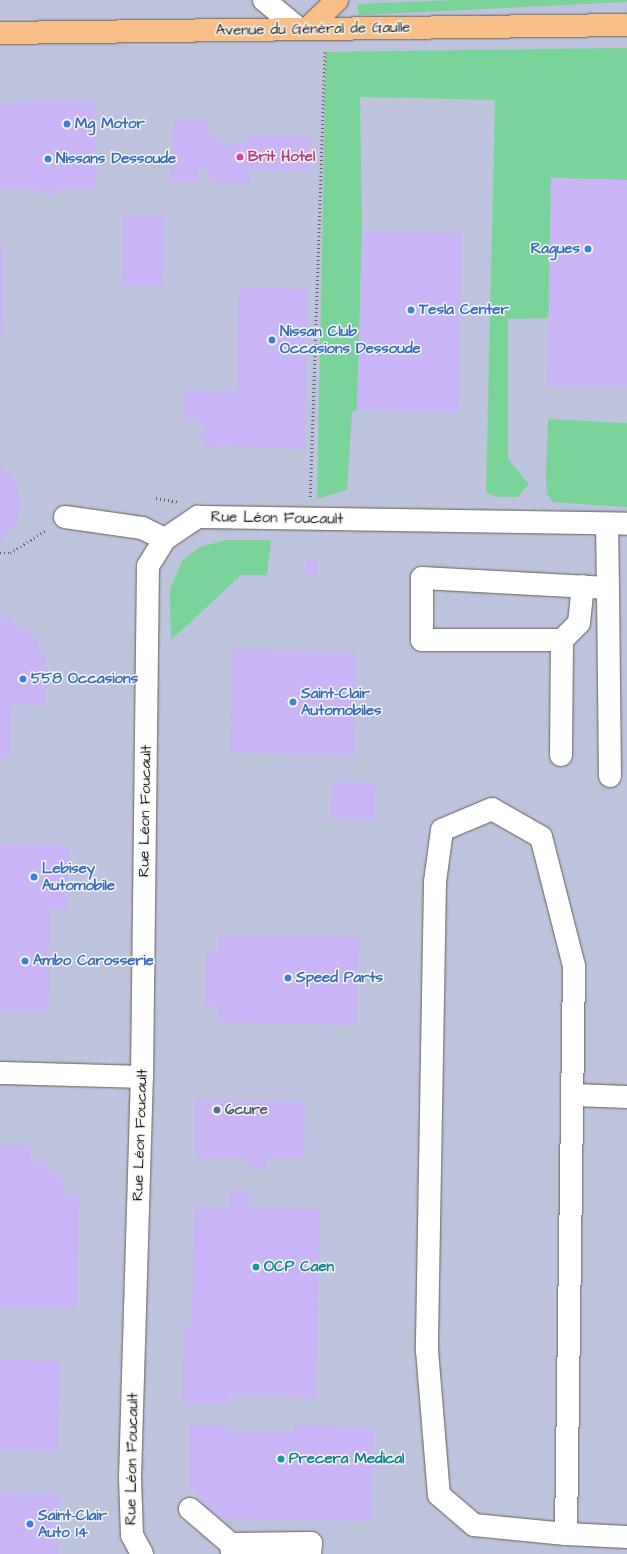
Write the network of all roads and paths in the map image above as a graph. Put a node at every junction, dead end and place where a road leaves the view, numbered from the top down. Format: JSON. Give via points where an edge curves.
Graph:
{"nodes":[{"id":1,"x":264,"y":0,"type":"edge"},
{"id":2,"x":337,"y":0,"type":"edge"},
{"id":3,"x":627,"y":26,"type":"edge"},
{"id":4,"x":303,"y":29,"type":"junction"},
{"id":5,"x":0,"y":33,"type":"edge"},
{"id":6,"x":325,"y":44,"type":"dead end"},
{"id":7,"x":310,"y":506,"type":"dead end"},
{"id":8,"x":65,"y":518,"type":"joint"},
{"id":9,"x":617,"y":524,"type":"edge"},
{"id":10,"x":165,"y":539,"type":"junction"},
{"id":11,"x":0,"y":553,"type":"edge"},
{"id":12,"x":583,"y":586,"type":"junction"},
{"id":13,"x":608,"y":588,"type":"junction"},
{"id":14,"x":562,"y":640,"type":"junction"},
{"id":15,"x":561,"y":755,"type":"dead end"},
{"id":16,"x":610,"y":776,"type":"dead end"},
{"id":17,"x":0,"y":1073,"type":"edge"},
{"id":18,"x":142,"y":1077,"type":"junction"},
{"id":19,"x":572,"y":1095,"type":"junction"},
{"id":20,"x":627,"y":1097,"type":"edge"},
{"id":21,"x":190,"y":1509,"type":"dead end"},
{"id":22,"x":566,"y":1534,"type":"junction"},
{"id":23,"x":627,"y":1537,"type":"edge"},
{"id":24,"x":232,"y":1549,"type":"edge"},
{"id":25,"x":142,"y":1554,"type":"edge"},
{"id":26,"x":310,"y":1554,"type":"edge"}],
"edges":[{"from":1,"to":4,"type":"street"},
{"from":2,"to":4,"type":"main road"},
{"from":3,"to":4,"type":"main road","name":"Avenue du Général de Gaulle"},
{"from":4,"to":5,"type":"main road","name":"Avenue du Général de Gaulle"},
{"from":6,"to":7,"type":"path"},
{"from":8,"to":10,"type":"street","via":[[142,528]]},
{"from":8,"to":11,"type":"path","via":[[10,553]]},
{"from":9,"to":10,"type":"street","name":"Rue Léon Foucault","via":[[198,517]]},
{"from":9,"to":13,"type":"street"},
{"from":10,"to":18,"type":"street","name":"Rue Léon Foucault","via":[[148,566]]},
{"from":12,"to":13,"type":"street"},
{"from":12,"to":14,"type":"street","via":[[579,623]]},
{"from":12,"to":14,"type":"street","via":[[422,578],[422,640]]},
{"from":13,"to":16,"type":"street"},
{"from":14,"to":15,"type":"street"},
{"from":17,"to":18,"type":"street"},
{"from":18,"to":25,"type":"street","name":"Rue Léon Foucault","via":[[130,1478],[132,1535]]},
{"from":19,"to":20,"type":"street"},
{"from":19,"to":22,"type":"street"},
{"from":19,"to":22,"type":"street","via":[[574,966],[558,892],[541,837],[492,809],[442,830],[435,882],[426,1350],[439,1495],[474,1525]]},
{"from":21,"to":24,"type":"street"},
{"from":22,"to":23,"type":"street"},
{"from":24,"to":26,"type":"street","via":[[311,1543]]}]}
